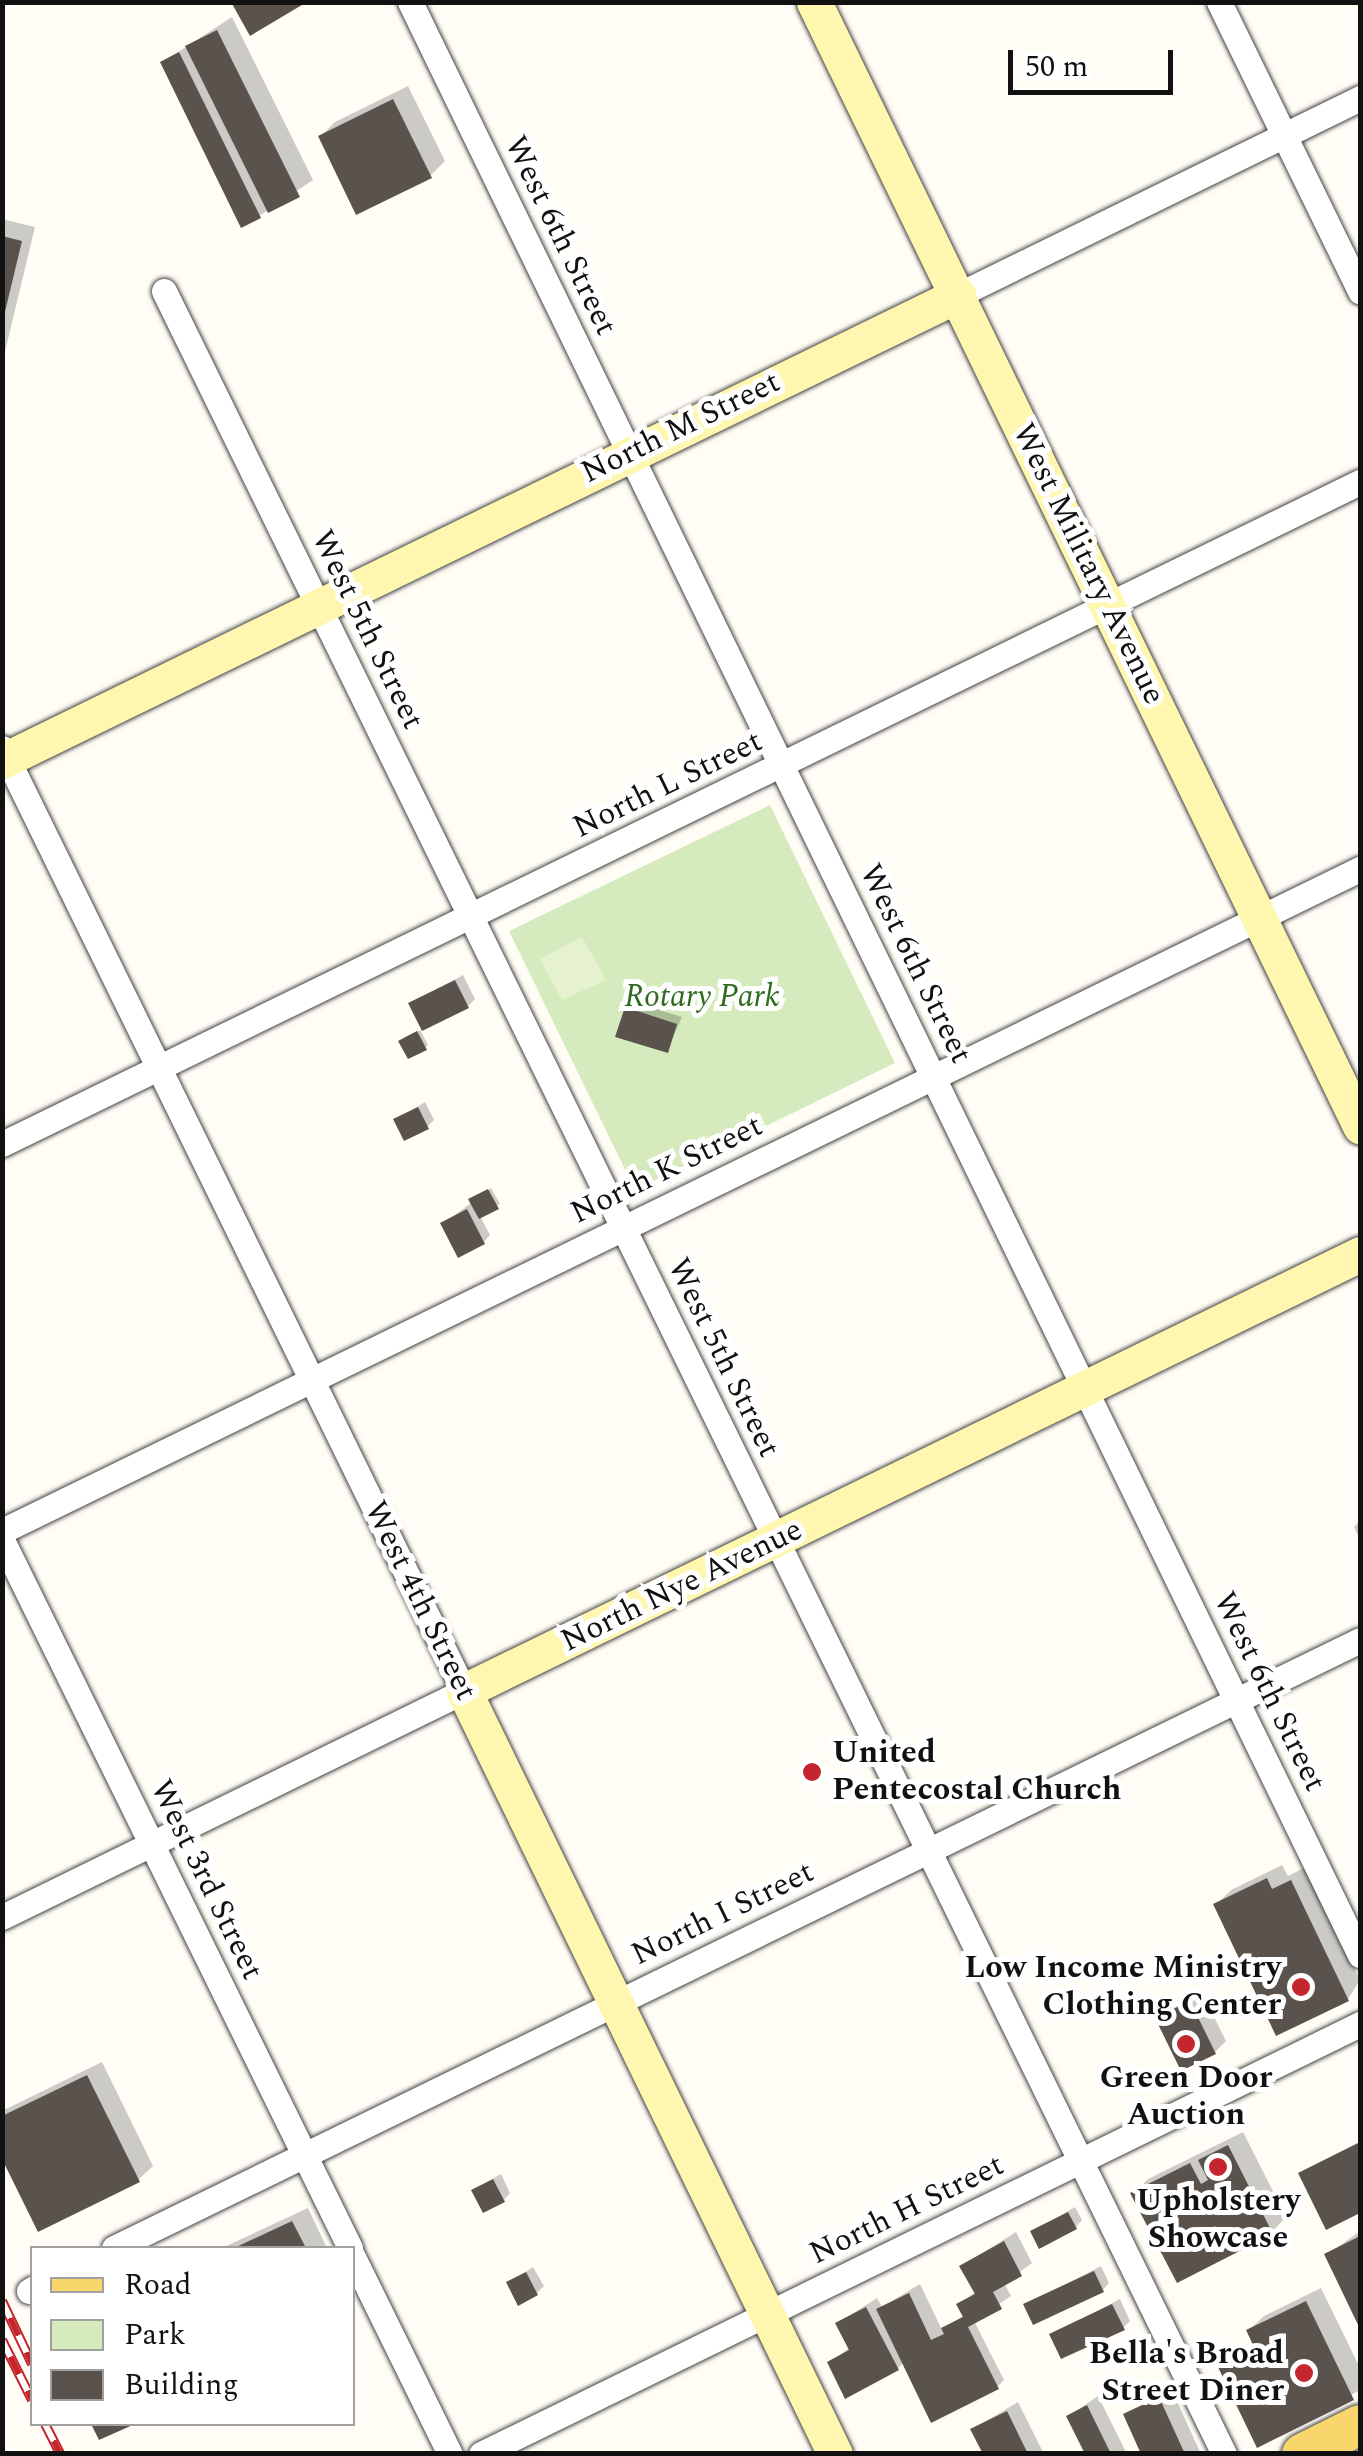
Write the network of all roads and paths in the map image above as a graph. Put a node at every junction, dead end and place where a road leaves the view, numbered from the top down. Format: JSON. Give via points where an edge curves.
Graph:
{"nodes":[{"id":1,"x":410,"y":2,"type":"edge"},
{"id":2,"x":814,"y":2,"type":"edge"},
{"id":3,"x":1219,"y":2,"type":"edge"},
{"id":4,"x":1360,"y":98,"type":"edge"},
{"id":5,"x":1286,"y":134,"type":"junction"},
{"id":6,"x":164,"y":291,"type":"dead end"},
{"id":7,"x":1360,"y":291,"type":"edge"},
{"id":8,"x":958,"y":294,"type":"junction"},
{"id":9,"x":630,"y":453,"type":"junction"},
{"id":10,"x":1360,"y":482,"type":"edge"},
{"id":11,"x":1107,"y":603,"type":"junction"},
{"id":12,"x":319,"y":606,"type":"junction"},
{"id":13,"x":4,"y":756,"type":"edge"},
{"id":14,"x":782,"y":765,"type":"junction"},
{"id":15,"x":1360,"y":869,"type":"edge"},
{"id":16,"x":472,"y":917,"type":"junction"},
{"id":17,"x":1260,"y":919,"type":"junction"},
{"id":18,"x":158,"y":1068,"type":"junction"},
{"id":19,"x":934,"y":1077,"type":"junction"},
{"id":20,"x":1360,"y":1126,"type":"edge"},
{"id":21,"x":2,"y":1144,"type":"edge"},
{"id":22,"x":623,"y":1227,"type":"junction"},
{"id":23,"x":1360,"y":1254,"type":"edge"},
{"id":24,"x":310,"y":1380,"type":"junction"},
{"id":25,"x":1084,"y":1390,"type":"junction"},
{"id":26,"x":2,"y":1531,"type":"edge"},
{"id":27,"x":2,"y":1540,"type":"edge"},
{"id":28,"x":775,"y":1541,"type":"junction"},
{"id":29,"x":1360,"y":1640,"type":"edge"},
{"id":30,"x":464,"y":1690,"type":"junction"},
{"id":31,"x":1237,"y":1701,"type":"junction"},
{"id":32,"x":152,"y":1844,"type":"junction"},
{"id":33,"x":926,"y":1851,"type":"junction"},
{"id":34,"x":2,"y":1917,"type":"edge"},
{"id":35,"x":1360,"y":1954,"type":"edge"},
{"id":36,"x":617,"y":2002,"type":"junction"},
{"id":37,"x":1360,"y":2024,"type":"edge"},
{"id":38,"x":304,"y":2154,"type":"junction"},
{"id":39,"x":1080,"y":2161,"type":"junction"},
{"id":40,"x":118,"y":2246,"type":"edge"},
{"id":41,"x":348,"y":2246,"type":"edge"},
{"id":42,"x":355,"y":2260,"type":"edge"},
{"id":43,"x":768,"y":2314,"type":"junction"},
{"id":44,"x":1360,"y":2425,"type":"edge"},
{"id":45,"x":450,"y":2454,"type":"edge"},
{"id":46,"x":482,"y":2454,"type":"edge"},
{"id":47,"x":836,"y":2454,"type":"edge"},
{"id":48,"x":1224,"y":2454,"type":"edge"},
{"id":49,"x":1302,"y":2454,"type":"edge"}],
"edges":[{"from":1,"to":9,"type":"street","name":"West 6th Street"},
{"from":2,"to":8,"type":"main road","name":"West Military Avenue"},
{"from":3,"to":5,"type":"street"},
{"from":4,"to":5,"type":"street","name":"North M Street"},
{"from":5,"to":7,"type":"street"},
{"from":5,"to":8,"type":"street","name":"North M Street"},
{"from":6,"to":12,"type":"street","name":"West 5th Street"},
{"from":8,"to":9,"type":"main road","name":"North M Street"},
{"from":8,"to":11,"type":"main road","name":"West Military Avenue"},
{"from":9,"to":12,"type":"main road","name":"North M Street"},
{"from":9,"to":14,"type":"street","name":"West 6th Street"},
{"from":10,"to":11,"type":"street","name":"North L Street"},
{"from":11,"to":14,"type":"street","name":"North L Street"},
{"from":11,"to":17,"type":"main road","name":"West Military Avenue"},
{"from":12,"to":13,"type":"main road","name":"North M Street"},
{"from":12,"to":16,"type":"street","name":"West 5th Street"},
{"from":13,"to":18,"type":"street","name":"West 4th Street"},
{"from":14,"to":16,"type":"street","name":"North L Street"},
{"from":14,"to":19,"type":"street","name":"West 6th Street"},
{"from":15,"to":17,"type":"street","name":"North K Street"},
{"from":16,"to":18,"type":"street","name":"North L Street"},
{"from":16,"to":22,"type":"street","name":"West 5th Street"},
{"from":17,"to":19,"type":"street","name":"North K Street"},
{"from":17,"to":20,"type":"main road","name":"West Military Avenue"},
{"from":18,"to":21,"type":"street","name":"North L Street"},
{"from":18,"to":24,"type":"street","name":"West 4th Street"},
{"from":19,"to":22,"type":"street","name":"North K Street"},
{"from":19,"to":25,"type":"street","name":"West 6th Street"},
{"from":22,"to":24,"type":"street","name":"North K Street"},
{"from":22,"to":28,"type":"street","name":"West 5th Street"},
{"from":23,"to":25,"type":"main road","name":"North Nye Avenue"},
{"from":24,"to":26,"type":"street","name":"North K Street"},
{"from":24,"to":30,"type":"street","name":"West 4th Street"},
{"from":25,"to":28,"type":"main road","name":"North Nye Avenue"},
{"from":25,"to":31,"type":"street","name":"West 6th Street"},
{"from":27,"to":32,"type":"street","name":"West 3rd Street"},
{"from":28,"to":30,"type":"main road","name":"North Nye Avenue"},
{"from":28,"to":33,"type":"street","name":"West 5th Street"},
{"from":29,"to":31,"type":"street","name":"North I Street"},
{"from":30,"to":32,"type":"street","name":"North Nye Avenue"},
{"from":30,"to":36,"type":"main road","name":"West 4th Street"},
{"from":31,"to":33,"type":"street","name":"North I Street"},
{"from":31,"to":35,"type":"street","name":"West 6th Street"},
{"from":32,"to":34,"type":"street","name":"North Nye Avenue"},
{"from":32,"to":38,"type":"street","name":"West 3rd Street"},
{"from":33,"to":36,"type":"street","name":"North I Street"},
{"from":33,"to":39,"type":"street","name":"West 5th Street"},
{"from":36,"to":38,"type":"street","name":"North I Street"},
{"from":36,"to":43,"type":"main road","name":"West 4th Street"},
{"from":37,"to":39,"type":"street","name":"North H Street"},
{"from":38,"to":40,"type":"street","name":"North I Street"},
{"from":38,"to":41,"type":"street","name":"West 3rd Street"},
{"from":39,"to":43,"type":"street","name":"North H Street"},
{"from":39,"to":48,"type":"street","name":"West 5th Street"},
{"from":42,"to":45,"type":"street","name":"West 3rd Street"},
{"from":43,"to":46,"type":"street","name":"North H Street"},
{"from":43,"to":47,"type":"main road","name":"West 4th Street"},
{"from":44,"to":49,"type":"main road"}]}
